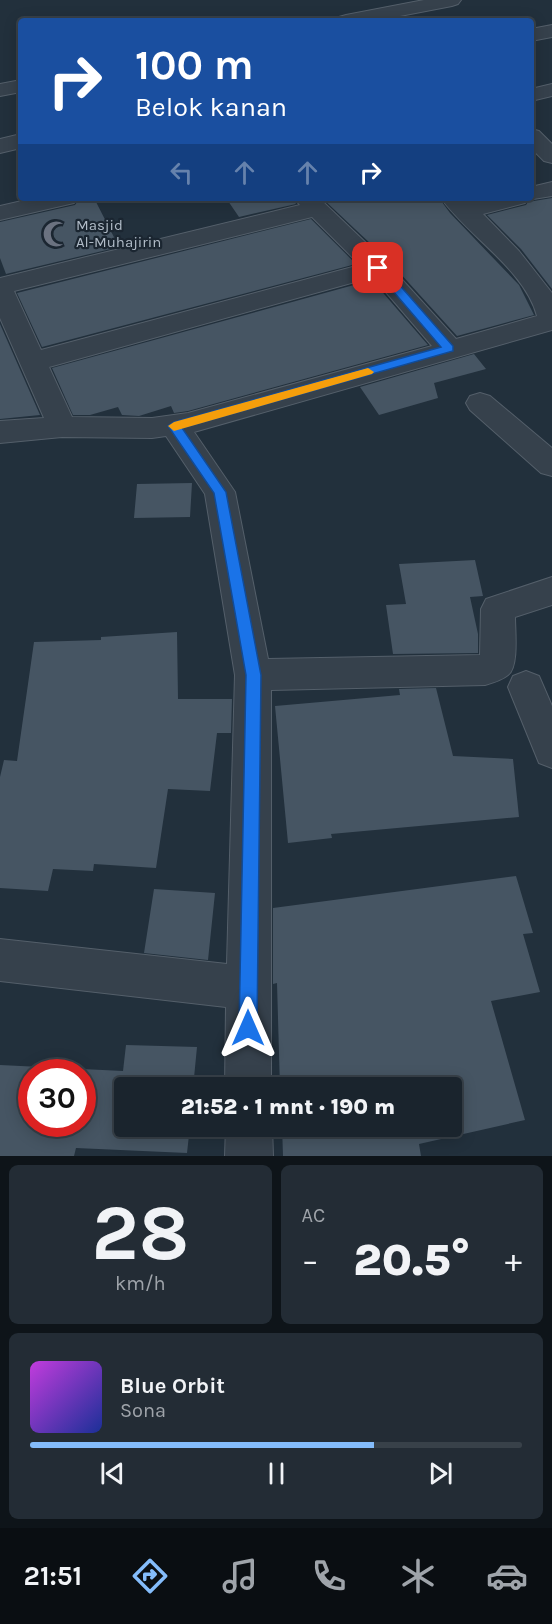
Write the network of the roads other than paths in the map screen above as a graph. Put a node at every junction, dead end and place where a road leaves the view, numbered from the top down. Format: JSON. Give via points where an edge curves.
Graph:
{"nodes":[{"id":1,"x":452,"y":0,"type":"edge"},
{"id":2,"x":361,"y":18,"type":"edge"},
{"id":3,"x":552,"y":31,"type":"edge"},
{"id":4,"x":534,"y":34,"type":"edge"},
{"id":5,"x":18,"y":87,"type":"edge"},
{"id":6,"x":0,"y":90,"type":"edge"},
{"id":7,"x":552,"y":90,"type":"edge"},
{"id":8,"x":534,"y":94,"type":"edge"},
{"id":9,"x":534,"y":139,"type":"edge"},
{"id":10,"x":18,"y":142,"type":"edge"},
{"id":11,"x":0,"y":146,"type":"edge"},
{"id":12,"x":552,"y":156,"type":"edge"},
{"id":13,"x":552,"y":189,"type":"edge"},
{"id":14,"x":534,"y":193,"type":"edge"},
{"id":15,"x":53,"y":201,"type":"edge"},
{"id":16,"x":488,"y":201,"type":"edge"},
{"id":17,"x":310,"y":203,"type":"edge"},
{"id":18,"x":460,"y":204,"type":"edge"},
{"id":19,"x":0,"y":213,"type":"edge"},
{"id":20,"x":378,"y":268,"type":"junction"},
{"id":21,"x":542,"y":280,"type":"edge"},
{"id":22,"x":0,"y":287,"type":"edge"},
{"id":23,"x":449,"y":348,"type":"junction"},
{"id":24,"x":33,"y":362,"type":"junction"},
{"id":25,"x":480,"y":403,"type":"dead end"},
{"id":26,"x":174,"y":426,"type":"junction"},
{"id":27,"x":62,"y":427,"type":"junction"},
{"id":28,"x":0,"y":432,"type":"edge"},
{"id":29,"x":552,"y":465,"type":"edge"},
{"id":30,"x":552,"y":591,"type":"edge"},
{"id":31,"x":254,"y":675,"type":"junction"},
{"id":32,"x":526,"y":687,"type":"dead end"},
{"id":33,"x":552,"y":751,"type":"edge"},
{"id":34,"x":0,"y":960,"type":"edge"},
{"id":35,"x":248,"y":988,"type":"junction"},
{"id":36,"x":248,"y":1077,"type":"edge"},
{"id":37,"x":249,"y":1137,"type":"edge"},
{"id":38,"x":249,"y":1156,"type":"edge"}],
"edges":[{"from":1,"to":2,"type":"street"},
{"from":3,"to":4,"type":"street"},
{"from":5,"to":6,"type":"street"},
{"from":7,"to":8,"type":"street"},
{"from":9,"to":12,"type":"street"},
{"from":10,"to":11,"type":"street"},
{"from":13,"to":14,"type":"street"},
{"from":15,"to":19,"type":"street"},
{"from":16,"to":18,"type":"street"},
{"from":17,"to":20,"type":"street"},
{"from":17,"to":22,"type":"street"},
{"from":18,"to":21,"type":"street"},
{"from":20,"to":23,"type":"street"},
{"from":20,"to":24,"type":"street"},
{"from":21,"to":23,"type":"street","via":[[551,319]]},
{"from":22,"to":24,"type":"street"},
{"from":23,"to":26,"type":"street"},
{"from":24,"to":27,"type":"street"},
{"from":25,"to":29,"type":"street"},
{"from":26,"to":27,"type":"street"},
{"from":26,"to":31,"type":"street","via":[[220,492]]},
{"from":27,"to":28,"type":"street"},
{"from":30,"to":31,"type":"street","via":[[498,609],[496,664],[485,670]]},
{"from":31,"to":35,"type":"street"},
{"from":32,"to":33,"type":"street"},
{"from":34,"to":35,"type":"street"},
{"from":35,"to":36,"type":"street"},
{"from":37,"to":38,"type":"street"}]}
